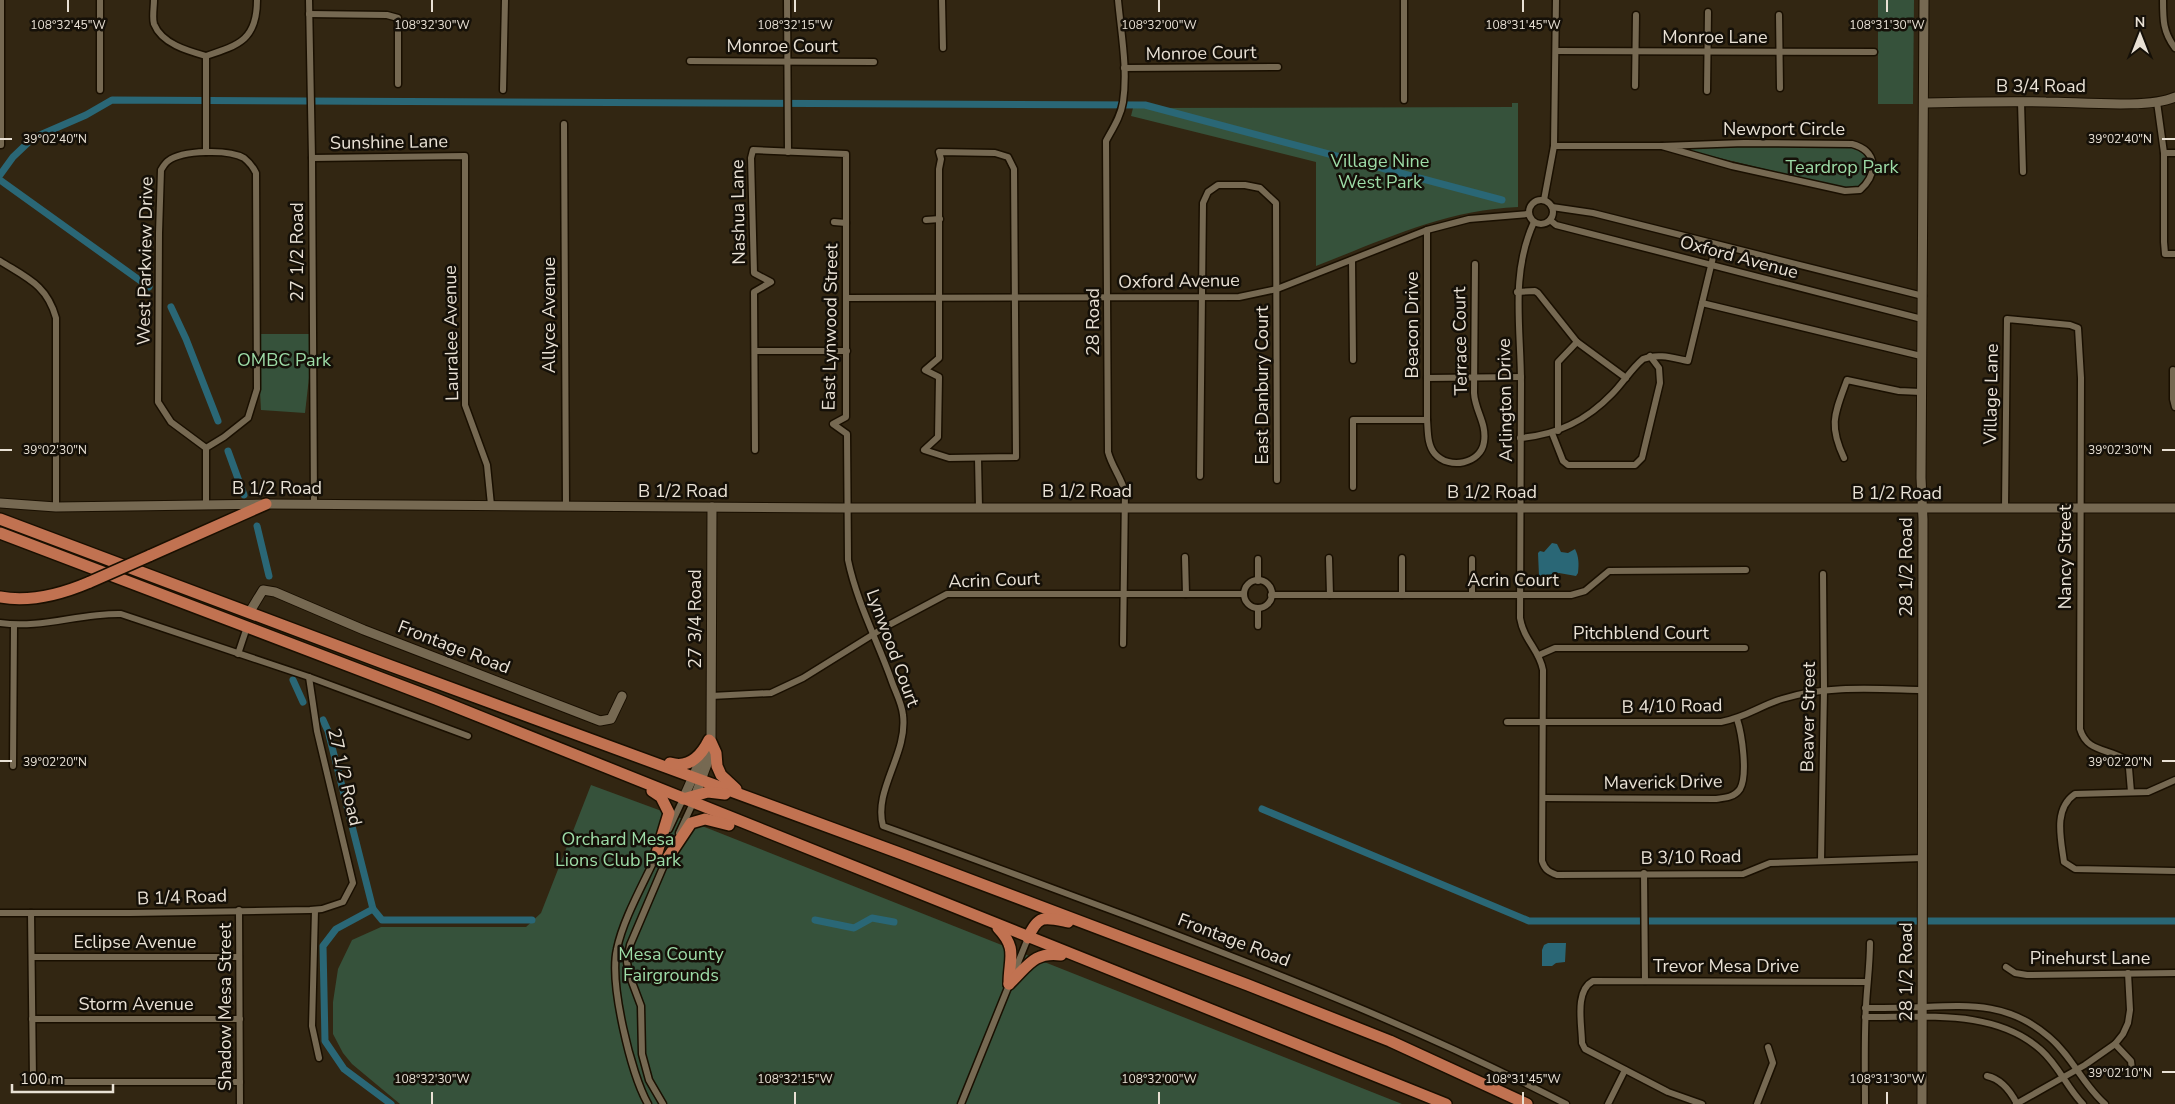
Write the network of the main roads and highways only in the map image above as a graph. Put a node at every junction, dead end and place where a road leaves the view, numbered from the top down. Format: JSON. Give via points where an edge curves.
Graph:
{"nodes":[{"id":1,"x":1924,"y":0,"type":"edge"},
{"id":2,"x":2175,"y":96,"type":"edge"},
{"id":3,"x":1924,"y":103,"type":"junction"},
{"id":4,"x":0,"y":503,"type":"edge"},
{"id":5,"x":266,"y":504,"type":"junction"},
{"id":6,"x":712,"y":507,"type":"junction"},
{"id":7,"x":2175,"y":508,"type":"edge"},
{"id":8,"x":1922,"y":509,"type":"junction"},
{"id":9,"x":0,"y":519,"type":"edge"},
{"id":10,"x":0,"y":533,"type":"edge"},
{"id":11,"x":0,"y":597,"type":"edge"},
{"id":12,"x":249,"y":613,"type":"junction"},
{"id":13,"x":222,"y":618,"type":"junction"},
{"id":14,"x":247,"y":627,"type":"junction"},
{"id":15,"x":287,"y":628,"type":"junction"},
{"id":16,"x":622,"y":696,"type":"dead end"},
{"id":17,"x":562,"y":728,"type":"junction"},
{"id":18,"x":710,"y":737,"type":"junction"},
{"id":19,"x":538,"y":740,"type":"junction"},
{"id":20,"x":698,"y":778,"type":"junction"},
{"id":21,"x":741,"y":794,"type":"junction"},
{"id":22,"x":691,"y":799,"type":"junction"},
{"id":23,"x":826,"y":856,"type":"junction"},
{"id":24,"x":994,"y":924,"type":"junction"},
{"id":25,"x":1102,"y":930,"type":"junction"},
{"id":26,"x":1028,"y":938,"type":"junction"},
{"id":27,"x":1079,"y":958,"type":"junction"},
{"id":28,"x":1446,"y":1104,"type":"edge"},
{"id":29,"x":1527,"y":1104,"type":"edge"},
{"id":30,"x":1922,"y":1104,"type":"edge"}],
"edges":[{"from":1,"to":3,"type":"main road","name":"28 1/2 Road"},
{"from":2,"to":3,"type":"main road","name":"B 3/4 Road","via":[[2157,102]]},
{"from":3,"to":8,"type":"main road","name":"28 1/2 Road"},
{"from":4,"to":5,"type":"main road","name":"B 1/2 Road","via":[[56,507]]},
{"from":5,"to":6,"type":"main road","name":"B 1/2 Road"},
{"from":5,"to":11,"type":"highway","bridge":true,"via":[[70,590],[39,598]]},
{"from":6,"to":8,"type":"main road","name":"B 1/2 Road"},
{"from":6,"to":18,"type":"main road","name":"27 3/4 Road"},
{"from":7,"to":8,"type":"main road","name":"B 1/2 Road"},
{"from":8,"to":30,"type":"main road","name":"28 1/2 Road"},
{"from":9,"to":12,"type":"highway"},
{"from":10,"to":13,"type":"highway"},
{"from":12,"to":13,"type":"highway","via":[[245,617]]},
{"from":12,"to":15,"type":"highway"},
{"from":12,"to":16,"type":"main road","name":"Frontage Road","via":[[263,590],[275,592],[600,721],[611,719]]},
{"from":13,"to":14,"type":"highway"},
{"from":14,"to":15,"type":"highway","via":[[257,622]]},
{"from":14,"to":19,"type":"highway"},
{"from":15,"to":17,"type":"highway"},
{"from":17,"to":18,"type":"highway","via":[[595,734],[678,765],[697,758]]},
{"from":17,"to":20,"type":"highway"},
{"from":18,"to":20,"type":"main road","name":"27 3/4 Road","via":[[710,756]]},
{"from":18,"to":21,"type":"highway","via":[[721,775]]},
{"from":19,"to":22,"type":"highway"},
{"from":19,"to":23,"type":"highway","via":[[661,797],[668,808],[669,819],[662,857],[691,823],[705,819]]},
{"from":20,"to":21,"type":"highway"},
{"from":20,"to":22,"type":"main road","name":"27 3/4 Road"},
{"from":20,"to":22,"type":"main road","name":"27 3/4 Road"},
{"from":21,"to":22,"type":"highway","via":[[713,792]]},
{"from":21,"to":25,"type":"highway"},
{"from":22,"to":23,"type":"highway"},
{"from":23,"to":24,"type":"highway"},
{"from":24,"to":26,"type":"highway"},
{"from":24,"to":27,"type":"highway","via":[[1012,947],[1009,984],[1043,954]]},
{"from":25,"to":26,"type":"highway","via":[[1044,919],[1035,923]]},
{"from":25,"to":29,"type":"highway","via":[[1390,1041]]},
{"from":26,"to":27,"type":"highway"},
{"from":27,"to":28,"type":"highway"}]}
